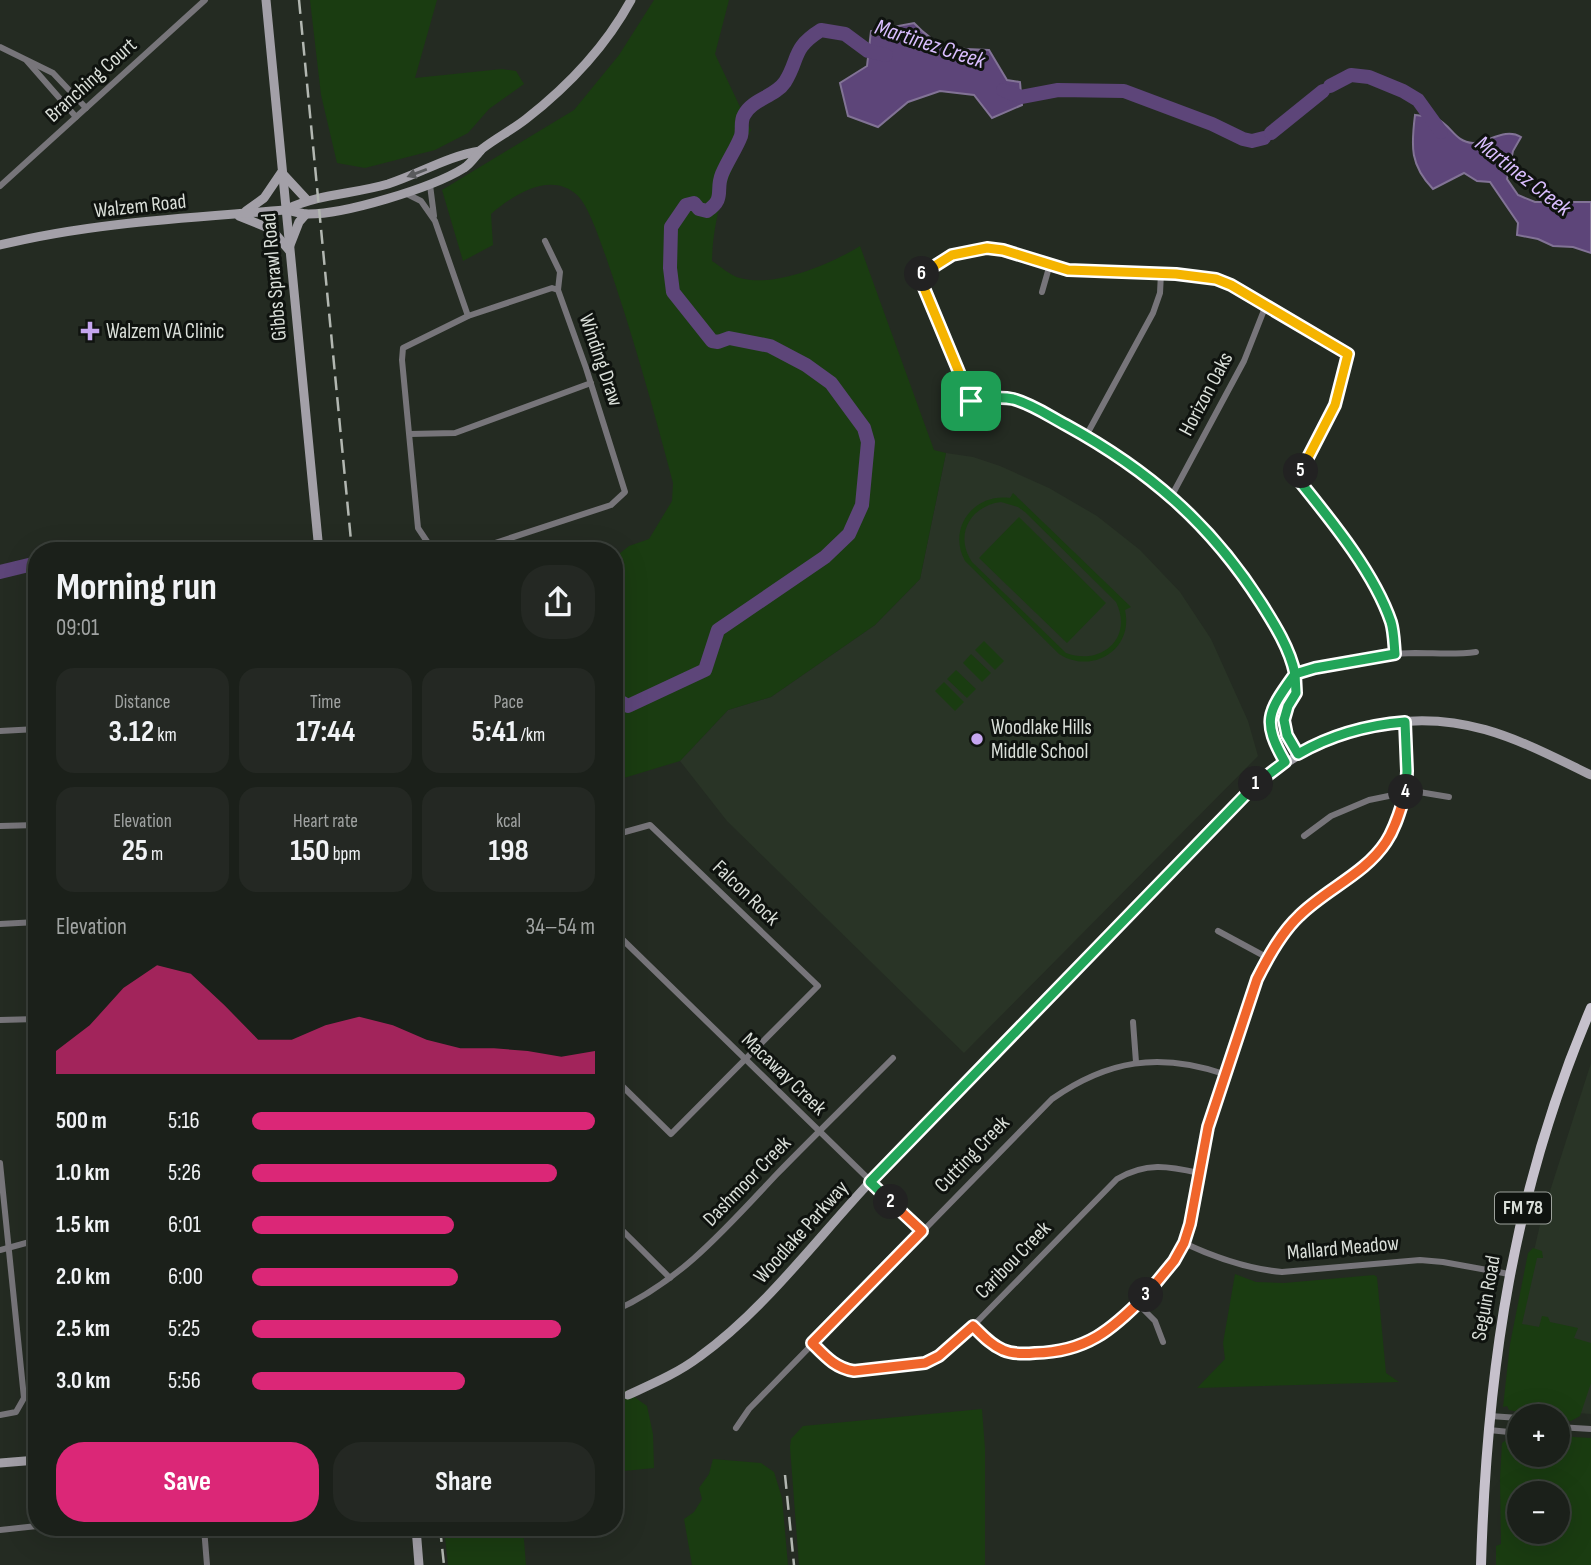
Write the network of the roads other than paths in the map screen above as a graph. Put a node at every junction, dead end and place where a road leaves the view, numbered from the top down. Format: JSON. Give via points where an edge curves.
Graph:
{"nodes":[{"id":1,"x":205,"y":0,"type":"edge"},
{"id":2,"x":266,"y":0,"type":"edge"},
{"id":3,"x":631,"y":0,"type":"edge"},
{"id":4,"x":0,"y":47,"type":"edge"},
{"id":5,"x":23,"y":57,"type":"junction"},
{"id":6,"x":86,"y":108,"type":"junction"},
{"id":7,"x":76,"y":117,"type":"junction"},
{"id":8,"x":481,"y":150,"type":"junction"},
{"id":9,"x":282,"y":172,"type":"junction"},
{"id":10,"x":430,"y":185,"type":"junction"},
{"id":11,"x":0,"y":186,"type":"edge"},
{"id":12,"x":405,"y":193,"type":"junction"},
{"id":13,"x":307,"y":200,"type":"junction"},
{"id":14,"x":285,"y":210,"type":"junction"},
{"id":15,"x":234,"y":214,"type":"junction"},
{"id":16,"x":306,"y":214,"type":"junction"},
{"id":17,"x":435,"y":221,"type":"junction"},
{"id":18,"x":545,"y":241,"type":"dead end"},
{"id":19,"x":1,"y":242,"type":"edge"},
{"id":20,"x":289,"y":250,"type":"junction"},
{"id":21,"x":1050,"y":264,"type":"junction"},
{"id":22,"x":1161,"y":273,"type":"junction"},
{"id":23,"x":558,"y":290,"type":"junction"},
{"id":24,"x":1042,"y":292,"type":"dead end"},
{"id":25,"x":1266,"y":305,"type":"junction"},
{"id":26,"x":468,"y":316,"type":"junction"},
{"id":27,"x":591,"y":383,"type":"junction"},
{"id":28,"x":410,"y":434,"type":"junction"},
{"id":29,"x":1086,"y":436,"type":"junction"},
{"id":30,"x":1171,"y":497,"type":"junction"},
{"id":31,"x":318,"y":542,"type":"edge"},
{"id":32,"x":427,"y":542,"type":"edge"},
{"id":33,"x":495,"y":542,"type":"edge"},
{"id":34,"x":1476,"y":652,"type":"dead end"},
{"id":35,"x":1395,"y":654,"type":"junction"},
{"id":36,"x":1295,"y":674,"type":"junction"},
{"id":37,"x":1273,"y":709,"type":"junction"},
{"id":38,"x":1285,"y":713,"type":"junction"},
{"id":39,"x":1405,"y":722,"type":"junction"},
{"id":40,"x":28,"y":729,"type":"edge"},
{"id":41,"x":0,"y":731,"type":"edge"},
{"id":42,"x":1298,"y":754,"type":"junction"},
{"id":43,"x":1285,"y":762,"type":"junction"},
{"id":44,"x":1591,"y":775,"type":"edge"},
{"id":45,"x":1406,"y":792,"type":"junction"},
{"id":46,"x":1449,"y":797,"type":"dead end"},
{"id":47,"x":28,"y":825,"type":"edge"},
{"id":48,"x":0,"y":826,"type":"edge"},
{"id":49,"x":623,"y":832,"type":"edge"},
{"id":50,"x":1304,"y":836,"type":"dead end"},
{"id":51,"x":28,"y":922,"type":"edge"},
{"id":52,"x":0,"y":924,"type":"edge"},
{"id":53,"x":1218,"y":931,"type":"dead end"},
{"id":54,"x":623,"y":940,"type":"edge"},
{"id":55,"x":1268,"y":958,"type":"junction"},
{"id":56,"x":1591,"y":1008,"type":"edge"},
{"id":57,"x":28,"y":1019,"type":"edge"},
{"id":58,"x":0,"y":1020,"type":"edge"},
{"id":59,"x":1133,"y":1022,"type":"dead end"},
{"id":60,"x":893,"y":1058,"type":"dead end"},
{"id":61,"x":744,"y":1060,"type":"junction"},
{"id":62,"x":1136,"y":1062,"type":"junction"},
{"id":63,"x":1224,"y":1074,"type":"junction"},
{"id":64,"x":623,"y":1087,"type":"edge"},
{"id":65,"x":818,"y":1132,"type":"junction"},
{"id":66,"x":0,"y":1163,"type":"edge"},
{"id":67,"x":1199,"y":1173,"type":"junction"},
{"id":68,"x":870,"y":1182,"type":"junction"},
{"id":69,"x":623,"y":1231,"type":"edge"},
{"id":70,"x":922,"y":1231,"type":"junction"},
{"id":71,"x":28,"y":1242,"type":"edge"},
{"id":72,"x":1184,"y":1243,"type":"junction"},
{"id":73,"x":9,"y":1247,"type":"junction"},
{"id":74,"x":0,"y":1250,"type":"edge"},
{"id":75,"x":1509,"y":1274,"type":"junction"},
{"id":76,"x":670,"y":1278,"type":"junction"},
{"id":77,"x":1138,"y":1304,"type":"junction"},
{"id":78,"x":623,"y":1307,"type":"edge"},
{"id":79,"x":973,"y":1326,"type":"junction"},
{"id":80,"x":1163,"y":1342,"type":"dead end"},
{"id":81,"x":812,"y":1343,"type":"junction"},
{"id":82,"x":628,"y":1395,"type":"dead end"},
{"id":83,"x":0,"y":1415,"type":"edge"},
{"id":84,"x":1490,"y":1416,"type":"junction"},
{"id":85,"x":1507,"y":1417,"type":"edge"},
{"id":86,"x":736,"y":1428,"type":"dead end"},
{"id":87,"x":1570,"y":1428,"type":"edge"},
{"id":88,"x":1591,"y":1429,"type":"edge"},
{"id":89,"x":1489,"y":1430,"type":"junction"},
{"id":90,"x":1507,"y":1432,"type":"edge"},
{"id":91,"x":28,"y":1461,"type":"edge"},
{"id":92,"x":0,"y":1464,"type":"edge"},
{"id":93,"x":28,"y":1527,"type":"edge"},
{"id":94,"x":0,"y":1530,"type":"edge"},
{"id":95,"x":205,"y":1536,"type":"edge"},
{"id":96,"x":417,"y":1536,"type":"edge"},
{"id":97,"x":207,"y":1565,"type":"edge"},
{"id":98,"x":419,"y":1565,"type":"edge"},
{"id":99,"x":1481,"y":1565,"type":"edge"}],
"edges":[{"from":1,"to":6,"type":"street","name":"Branching Court"},
{"from":2,"to":9,"type":"main road","name":"Gibbs Sprawl Road"},
{"from":3,"to":8,"type":"main road","name":"Walzem Road","via":[[593,55],[559,92]]},
{"from":4,"to":5,"type":"street"},
{"from":5,"to":6,"type":"street","via":[[53,73]]},
{"from":5,"to":7,"type":"street"},
{"from":6,"to":7,"type":"street","name":"Branching Court"},
{"from":7,"to":11,"type":"street","name":"Branching Court"},
{"from":8,"to":10,"type":"main road","name":"Walzem Road","via":[[467,167]]},
{"from":8,"to":13,"type":"main road","name":"Walzem Road","one_way":true,"via":[[372,188]]},
{"from":9,"to":13,"type":"main road"},
{"from":9,"to":14,"type":"main road","name":"Gibbs Sprawl Road"},
{"from":9,"to":15,"type":"main road","via":[[264,198],[249,210]]},
{"from":10,"to":12,"type":"main road","name":"Walzem Road"},
{"from":10,"to":17,"type":"street"},
{"from":12,"to":16,"type":"main road","name":"Walzem Road"},
{"from":12,"to":17,"type":"street","via":[[421,201]]},
{"from":13,"to":14,"type":"main road","name":"Walzem Road"},
{"from":14,"to":15,"type":"main road","name":"Walzem Road"},
{"from":14,"to":16,"type":"main road","name":"Walzem Road"},
{"from":14,"to":20,"type":"main road","name":"Gibbs Sprawl Road"},
{"from":15,"to":19,"type":"main road","name":"Walzem Road"},
{"from":15,"to":20,"type":"main road","via":[[271,229]]},
{"from":16,"to":20,"type":"main road"},
{"from":17,"to":26,"type":"street"},
{"from":18,"to":23,"type":"street","name":"Winding Draw","via":[[560,272]]},
{"from":20,"to":31,"type":"main road","name":"Gibbs Sprawl Road"},
{"from":21,"to":22,"type":"street","via":[[1086,272]]},
{"from":21,"to":24,"type":"street"},
{"from":21,"to":29,"type":"street","via":[[1003,250],[973,249],[944,259],[919,276],[971,401],[1013,399]]},
{"from":22,"to":25,"type":"street","via":[[1216,279]]},
{"from":22,"to":29,"type":"street","via":[[1153,313]]},
{"from":23,"to":26,"type":"street","via":[[552,288]]},
{"from":23,"to":27,"type":"street","name":"Winding Draw"},
{"from":25,"to":30,"type":"street","name":"Horizon Oaks","via":[[1244,361]]},
{"from":25,"to":35,"type":"street","via":[[1348,354],[1335,405],[1297,478],[1357,557],[1391,623]]},
{"from":26,"to":28,"type":"street","via":[[403,348]]},
{"from":27,"to":28,"type":"street","via":[[455,433]]},
{"from":27,"to":33,"type":"street","name":"Winding Draw","via":[[625,492],[611,505]]},
{"from":28,"to":32,"type":"street","name":"Winding Draw","via":[[418,528]]},
{"from":29,"to":30,"type":"street","via":[[1144,473]]},
{"from":30,"to":36,"type":"street","via":[[1212,536],[1244,576],[1289,653]]},
{"from":34,"to":35,"type":"street"},
{"from":35,"to":36,"type":"street"},
{"from":36,"to":37,"type":"street"},
{"from":36,"to":38,"type":"street","via":[[1296,693]]},
{"from":37,"to":38,"type":"street"},
{"from":37,"to":43,"type":"street","via":[[1269,731]]},
{"from":38,"to":42,"type":"street","via":[[1287,735]]},
{"from":39,"to":42,"type":"main road","name":"Woodlake Parkway","via":[[1344,733]]},
{"from":39,"to":44,"type":"main road","name":"Woodlake Parkway","via":[[1449,722],[1495,731]]},
{"from":39,"to":45,"type":"street"},
{"from":40,"to":41,"type":"street"},
{"from":42,"to":43,"type":"main road","name":"Woodlake Parkway"},
{"from":43,"to":68,"type":"main road","name":"Woodlake Parkway","via":[[1246,794]]},
{"from":45,"to":46,"type":"street"},
{"from":45,"to":50,"type":"street","via":[[1350,807]]},
{"from":45,"to":55,"type":"street","via":[[1385,844],[1297,917]]},
{"from":47,"to":48,"type":"street"},
{"from":49,"to":61,"type":"street","name":"Falcon Rock","via":[[650,824],[818,986]]},
{"from":51,"to":52,"type":"street"},
{"from":53,"to":55,"type":"street"},
{"from":54,"to":61,"type":"street","name":"Macaway Creek"},
{"from":55,"to":63,"type":"street"},
{"from":56,"to":75,"type":"main road","name":"Seguin Road","number":"FM 78","via":[[1537,1153]]},
{"from":57,"to":58,"type":"street"},
{"from":59,"to":62,"type":"street"},
{"from":60,"to":65,"type":"street","name":"Dashmoor Creek"},
{"from":61,"to":64,"type":"street","via":[[671,1133]]},
{"from":61,"to":65,"type":"street","name":"Macaway Creek"},
{"from":62,"to":63,"type":"street","name":"Cutting Creek","via":[[1183,1063]]},
{"from":62,"to":70,"type":"street","name":"Cutting Creek","via":[[1090,1076],[1052,1099]]},
{"from":63,"to":67,"type":"street"},
{"from":65,"to":68,"type":"street","name":"Macaway Creek"},
{"from":65,"to":76,"type":"street","name":"Dashmoor Creek","via":[[701,1253]]},
{"from":66,"to":73,"type":"street"},
{"from":67,"to":72,"type":"street"},
{"from":67,"to":79,"type":"street","name":"Caribou Creek","via":[[1155,1165],[1118,1179]]},
{"from":68,"to":70,"type":"street","name":"Macaway Creek"},
{"from":68,"to":82,"type":"main road","name":"Woodlake Parkway","via":[[723,1339],[669,1376]]},
{"from":69,"to":76,"type":"street"},
{"from":70,"to":81,"type":"street","name":"Cutting Creek"},
{"from":71,"to":73,"type":"street"},
{"from":72,"to":75,"type":"street","name":"Mallard Meadow","via":[[1224,1261],[1282,1272],[1420,1260]]},
{"from":72,"to":77,"type":"street"},
{"from":73,"to":74,"type":"street"},
{"from":73,"to":83,"type":"street","via":[[24,1398],[16,1412]]},
{"from":75,"to":84,"type":"main road","name":"Seguin Road","number":"FM 78"},
{"from":76,"to":78,"type":"street","name":"Dashmoor Creek"},
{"from":77,"to":79,"type":"street","via":[[1090,1342],[1040,1353],[1004,1351]]},
{"from":77,"to":80,"type":"street","via":[[1155,1321]]},
{"from":79,"to":81,"type":"street","name":"Caribou Creek","via":[[939,1356],[911,1366],[844,1369]]},
{"from":81,"to":86,"type":"street","name":"Cutting Creek"},
{"from":84,"to":85,"type":"street"},
{"from":84,"to":89,"type":"main road","name":"Seguin Road","number":"FM 78"},
{"from":87,"to":88,"type":"street"},
{"from":89,"to":90,"type":"street"},
{"from":89,"to":99,"type":"main road","name":"Seguin Road","number":"FM 78"},
{"from":91,"to":92,"type":"main road"},
{"from":93,"to":94,"type":"street"},
{"from":95,"to":97,"type":"street"},
{"from":96,"to":98,"type":"main road"}]}
